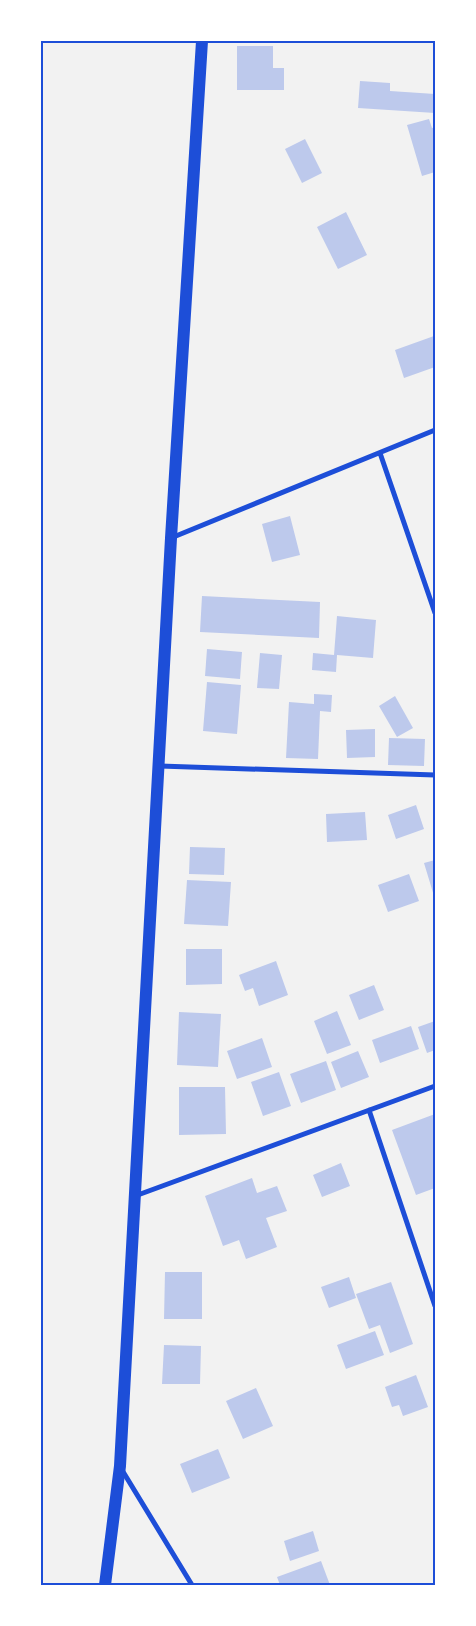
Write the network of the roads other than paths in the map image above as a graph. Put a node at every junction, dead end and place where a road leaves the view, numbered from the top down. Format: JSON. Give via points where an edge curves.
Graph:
{"nodes":[{"id":1,"x":202,"y":41,"type":"edge"},
{"id":2,"x":435,"y":430,"type":"edge"},
{"id":3,"x":380,"y":453,"type":"junction"},
{"id":4,"x":171,"y":538,"type":"junction"},
{"id":5,"x":435,"y":613,"type":"edge"},
{"id":6,"x":159,"y":766,"type":"junction"},
{"id":7,"x":435,"y":776,"type":"edge"},
{"id":8,"x":435,"y":1086,"type":"edge"},
{"id":9,"x":369,"y":1110,"type":"junction"},
{"id":10,"x":134,"y":1196,"type":"junction"},
{"id":11,"x":435,"y":1306,"type":"edge"},
{"id":12,"x":120,"y":1466,"type":"junction"},
{"id":13,"x":105,"y":1585,"type":"edge"},
{"id":14,"x":192,"y":1585,"type":"edge"}],
"edges":[{"from":1,"to":4,"type":"main road"},
{"from":2,"to":3,"type":"street"},
{"from":3,"to":4,"type":"street"},
{"from":3,"to":5,"type":"street"},
{"from":4,"to":6,"type":"main road"},
{"from":6,"to":7,"type":"street"},
{"from":6,"to":10,"type":"main road"},
{"from":8,"to":9,"type":"street"},
{"from":9,"to":10,"type":"street"},
{"from":9,"to":11,"type":"street"},
{"from":10,"to":12,"type":"main road"},
{"from":12,"to":13,"type":"main road"},
{"from":12,"to":14,"type":"street"}]}
